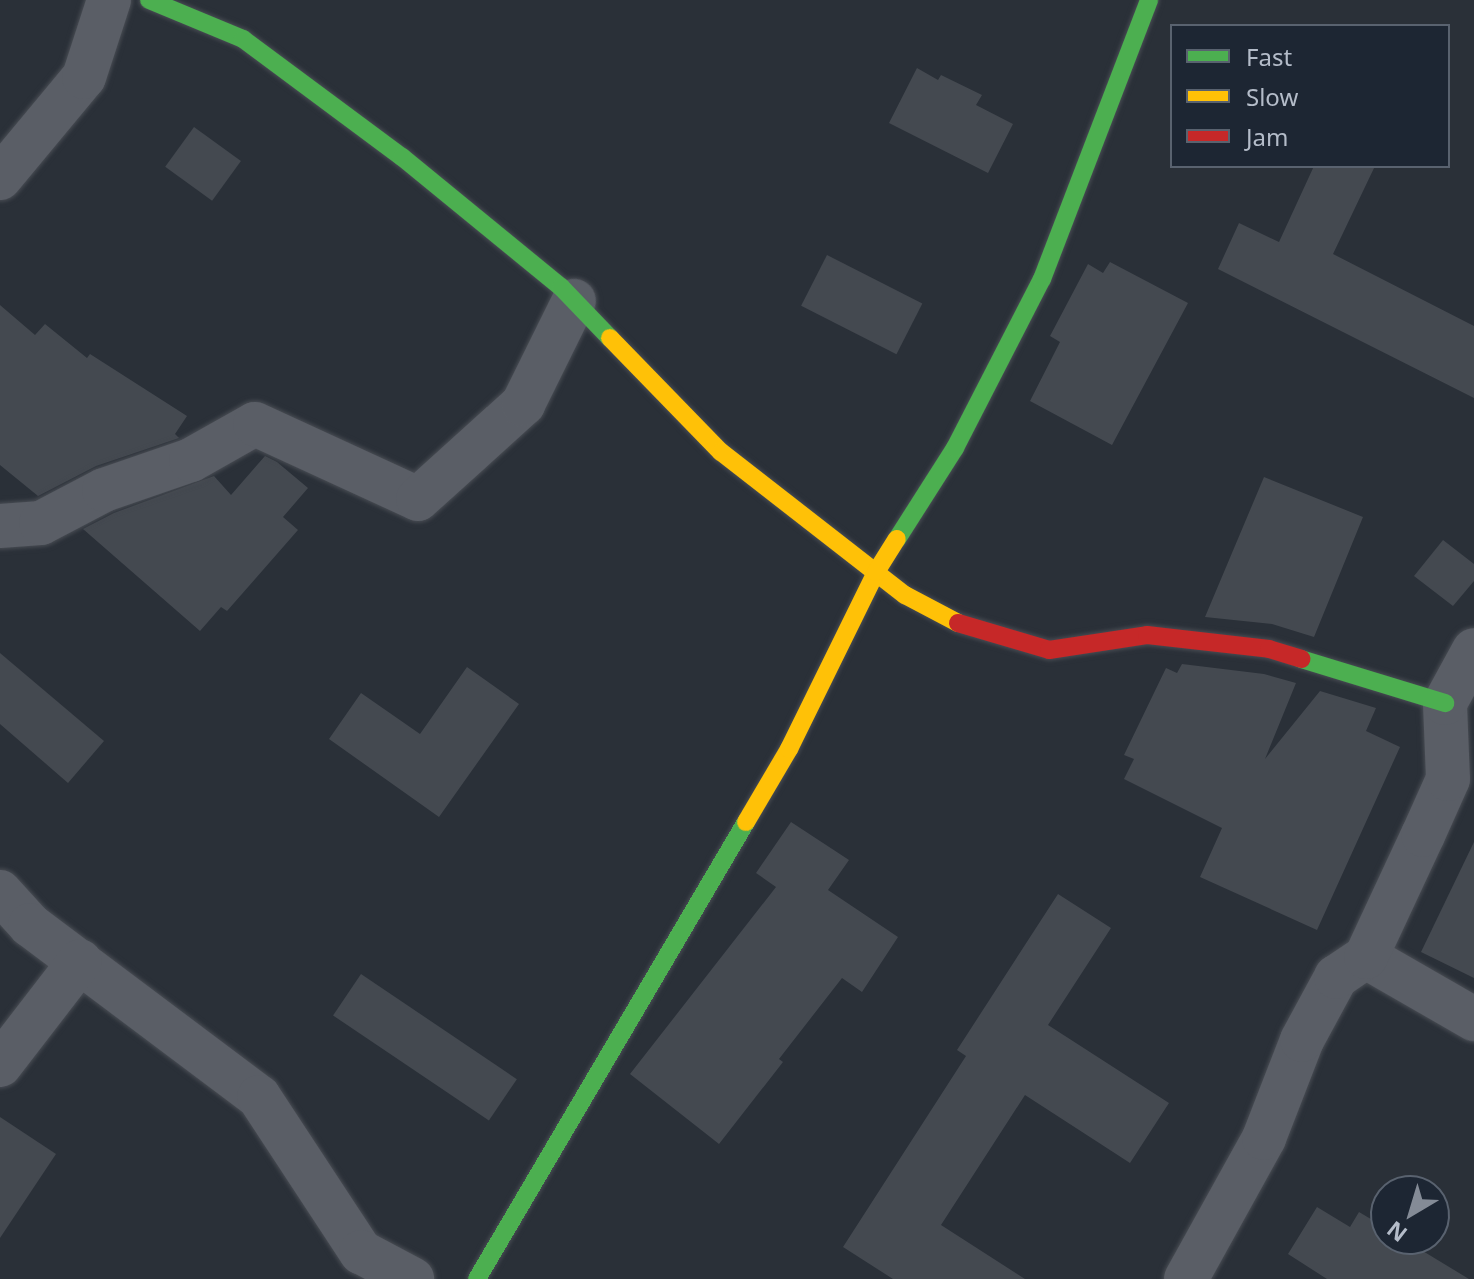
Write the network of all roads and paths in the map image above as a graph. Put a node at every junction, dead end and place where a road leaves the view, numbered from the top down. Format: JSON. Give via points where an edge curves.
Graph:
{"nodes":[{"id":1,"x":109,"y":0,"type":"edge"},
{"id":2,"x":149,"y":0,"type":"edge"},
{"id":3,"x":1149,"y":0,"type":"edge"},
{"id":4,"x":0,"y":178,"type":"edge"},
{"id":5,"x":574,"y":301,"type":"junction"},
{"id":6,"x":0,"y":526,"type":"edge"},
{"id":7,"x":876,"y":572,"type":"junction"},
{"id":8,"x":1474,"y":650,"type":"edge"},
{"id":9,"x":1445,"y":703,"type":"junction"},
{"id":10,"x":0,"y":892,"type":"edge"},
{"id":11,"x":1366,"y":957,"type":"junction"},
{"id":12,"x":80,"y":961,"type":"junction"},
{"id":13,"x":1474,"y":1019,"type":"edge"},
{"id":14,"x":0,"y":1065,"type":"edge"},
{"id":15,"x":412,"y":1279,"type":"edge"},
{"id":16,"x":477,"y":1279,"type":"edge"},
{"id":17,"x":1186,"y":1279,"type":"edge"}],
"edges":[{"from":1,"to":4,"type":"street","via":[[84,77]]},
{"from":2,"to":5,"type":"street","via":[[243,39],[402,157]]},
{"from":3,"to":7,"type":"street","via":[[1042,279],[955,448]]},
{"from":5,"to":6,"type":"street","via":[[523,404],[418,499],[255,424],[191,460],[104,490],[41,523]]},
{"from":5,"to":7,"type":"street","via":[[721,452]]},
{"from":7,"to":9,"type":"street","via":[[905,595],[965,626],[1049,650],[1147,635],[1269,649]]},
{"from":7,"to":16,"type":"street","via":[[789,749]]},
{"from":8,"to":9,"type":"street"},
{"from":9,"to":11,"type":"street","via":[[1448,779]]},
{"from":10,"to":12,"type":"street","via":[[30,925]]},
{"from":11,"to":13,"type":"street"},
{"from":11,"to":17,"type":"street","via":[[1336,977],[1302,1040],[1264,1138]]},
{"from":12,"to":14,"type":"street"},
{"from":12,"to":15,"type":"street","via":[[259,1097],[361,1252]]}]}
